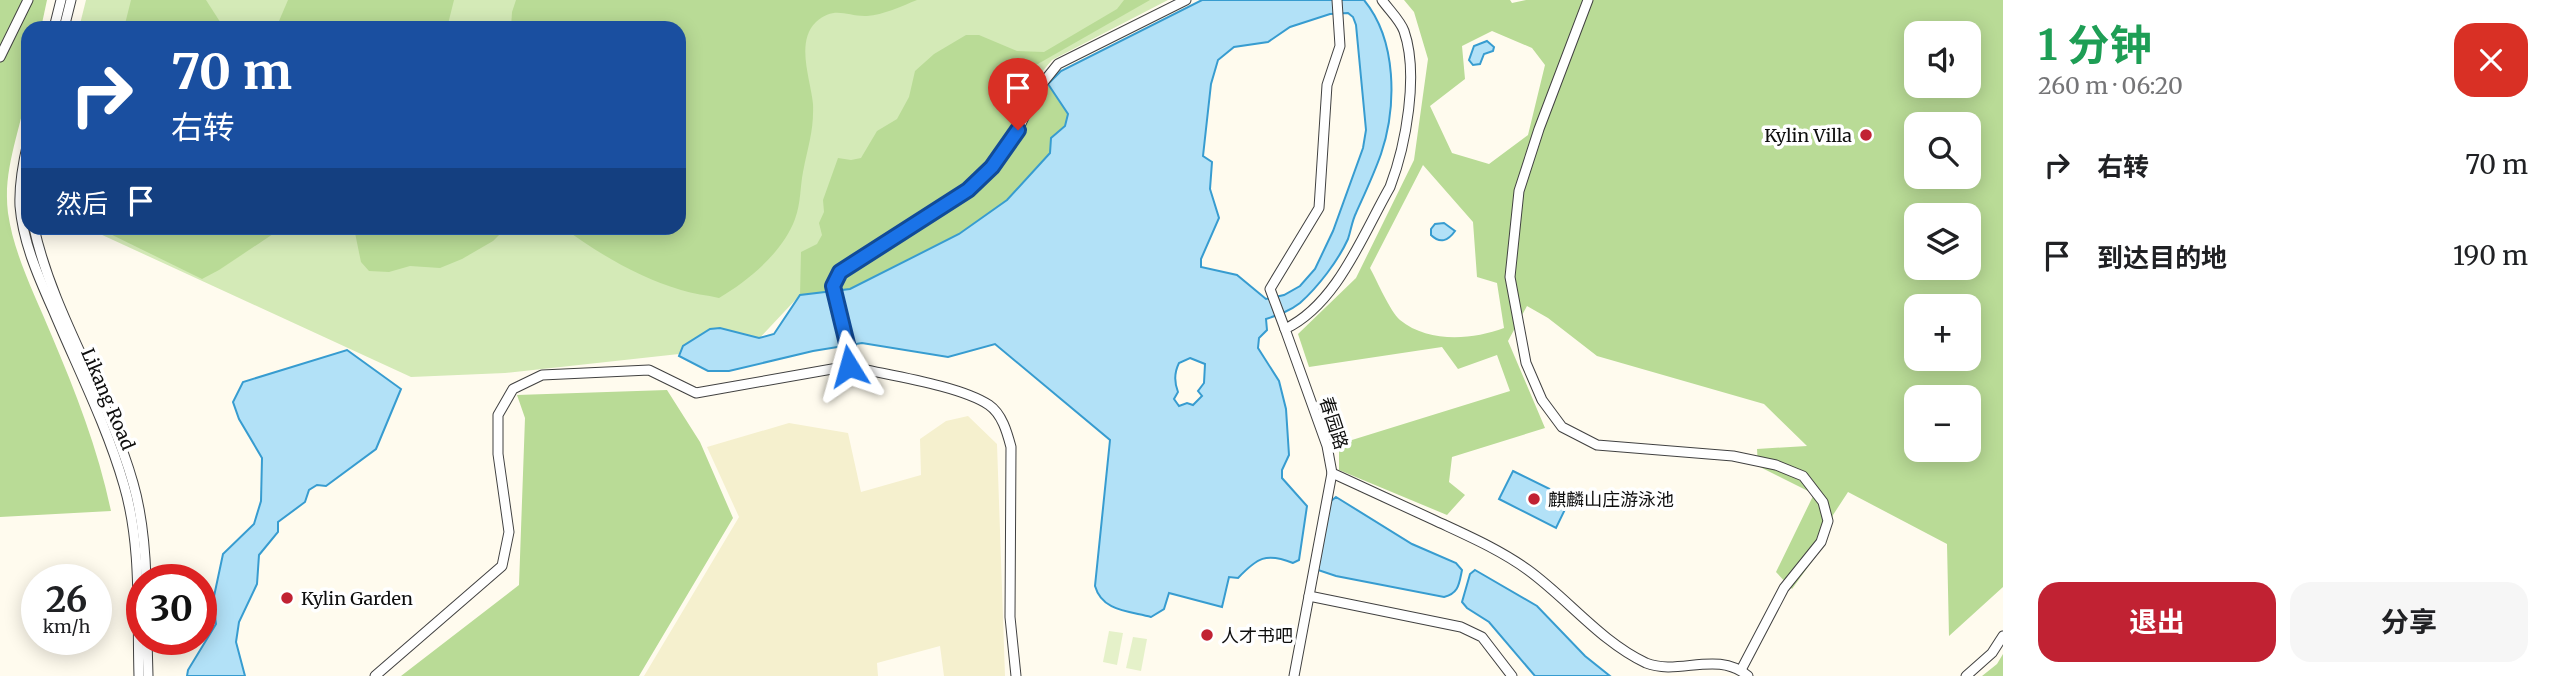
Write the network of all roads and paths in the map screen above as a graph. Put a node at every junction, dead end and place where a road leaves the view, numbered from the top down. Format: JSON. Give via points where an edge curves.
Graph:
{"nodes":[{"id":1,"x":28,"y":0,"type":"edge"},
{"id":2,"x":61,"y":0,"type":"edge"},
{"id":3,"x":71,"y":0,"type":"edge"},
{"id":4,"x":1186,"y":0,"type":"edge"},
{"id":5,"x":1336,"y":0,"type":"edge"},
{"id":6,"x":1382,"y":0,"type":"edge"},
{"id":7,"x":1588,"y":0,"type":"edge"},
{"id":8,"x":56,"y":21,"type":"edge"},
{"id":9,"x":66,"y":21,"type":"edge"},
{"id":10,"x":0,"y":57,"type":"edge"},
{"id":11,"x":21,"y":180,"type":"edge"},
{"id":12,"x":21,"y":215,"type":"edge"},
{"id":13,"x":25,"y":235,"type":"edge"},
{"id":14,"x":36,"y":235,"type":"edge"},
{"id":15,"x":1285,"y":329,"type":"junction"},
{"id":16,"x":849,"y":366,"type":"junction"},
{"id":17,"x":1332,"y":473,"type":"junction"},
{"id":18,"x":145,"y":564,"type":"edge"},
{"id":19,"x":1309,"y":596,"type":"junction"},
{"id":20,"x":2003,"y":636,"type":"edge"},
{"id":21,"x":147,"y":655,"type":"edge"},
{"id":22,"x":1745,"y":673,"type":"edge"},
{"id":23,"x":139,"y":676,"type":"edge"},
{"id":24,"x":148,"y":676,"type":"edge"},
{"id":25,"x":375,"y":676,"type":"edge"},
{"id":26,"x":1016,"y":676,"type":"edge"},
{"id":27,"x":1294,"y":676,"type":"edge"},
{"id":28,"x":1512,"y":676,"type":"edge"},
{"id":29,"x":1966,"y":676,"type":"edge"}],
"edges":[{"from":1,"to":10,"type":"street"},
{"from":2,"to":8,"type":"street"},
{"from":3,"to":9,"type":"street"},
{"from":4,"to":16,"type":"street","via":[[1058,64],[1037,90],[1018,130],[992,167],[968,190],[840,272],[833,286]]},
{"from":5,"to":15,"type":"street","name":"春园路","via":[[1340,46],[1327,85],[1319,208],[1270,289]]},
{"from":6,"to":15,"type":"street","via":[[1403,29],[1409,54],[1409,107],[1396,170],[1330,294]]},
{"from":7,"to":22,"type":"street","via":[[1519,191],[1510,277],[1525,363],[1542,400],[1562,427],[1597,445],[1733,456],[1776,465],[1803,476],[1823,502],[1828,521],[1821,542],[1784,588]]},
{"from":11,"to":12,"type":"street","name":"Likang Road"},
{"from":13,"to":23,"type":"street","name":"Likang Road","via":[[114,454],[130,508]]},
{"from":14,"to":18,"type":"street","name":"Likang Road","via":[[131,475]]},
{"from":15,"to":17,"type":"street","name":"春园路","via":[[1327,446]]},
{"from":16,"to":25,"type":"street","via":[[696,393],[649,370],[542,375],[513,389],[498,415],[498,454],[509,532],[502,566]]},
{"from":16,"to":26,"type":"street","via":[[973,397],[991,406],[1006,427],[1011,447],[1010,617]]},
{"from":17,"to":19,"type":"street"},
{"from":17,"to":22,"type":"street","name":"春园路","via":[[1486,544],[1528,570],[1624,651],[1650,665],[1723,663]]},
{"from":19,"to":27,"type":"street"},
{"from":19,"to":28,"type":"street","via":[[1461,627],[1482,637]]},
{"from":20,"to":29,"type":"street"},
{"from":21,"to":24,"type":"street"}]}
